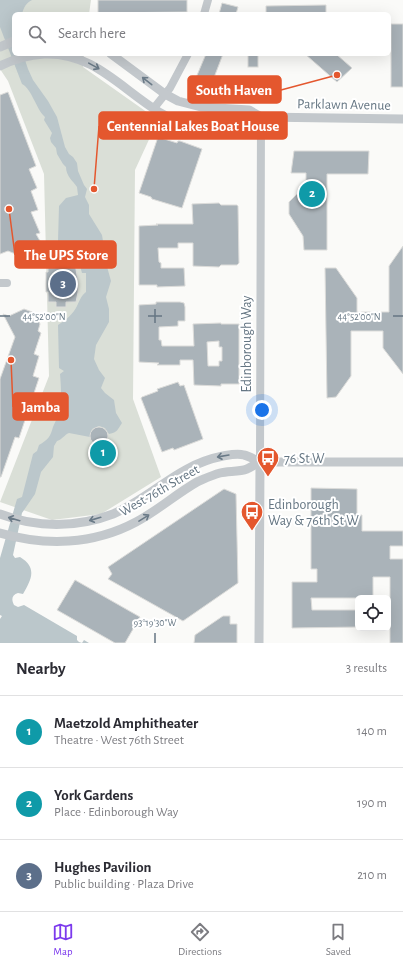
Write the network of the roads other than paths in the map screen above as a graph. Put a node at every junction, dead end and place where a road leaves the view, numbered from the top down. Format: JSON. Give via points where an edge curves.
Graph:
{"nodes":[{"id":1,"x":208,"y":0,"type":"edge"},
{"id":2,"x":205,"y":12,"type":"edge"},
{"id":3,"x":12,"y":42,"type":"edge"},
{"id":4,"x":0,"y":47,"type":"edge"},
{"id":5,"x":29,"y":56,"type":"edge"},
{"id":6,"x":67,"y":56,"type":"edge"},
{"id":7,"x":114,"y":56,"type":"edge"},
{"id":8,"x":187,"y":56,"type":"edge"},
{"id":9,"x":0,"y":66,"type":"edge"},
{"id":10,"x":165,"y":94,"type":"junction"},
{"id":11,"x":154,"y":108,"type":"junction"},
{"id":12,"x":261,"y":117,"type":"junction"},
{"id":13,"x":403,"y":119,"type":"edge"},
{"id":14,"x":260,"y":462,"type":"junction"},
{"id":15,"x":403,"y":462,"type":"edge"},
{"id":16,"x":0,"y":514,"type":"edge"},
{"id":17,"x":0,"y":533,"type":"edge"},
{"id":18,"x":259,"y":643,"type":"edge"}],
"edges":[{"from":1,"to":2,"type":"street"},
{"from":3,"to":4,"type":"street"},
{"from":9,"to":5,"type":"street","name":"Parklawn Avenue","one_way":true},
{"from":6,"to":11,"type":"street","name":"Parklawn Avenue","one_way":true,"via":[[84,61],[106,73]]},
{"from":10,"to":7,"type":"street","name":"Parklawn Avenue","one_way":true},
{"from":8,"to":10,"type":"street"},
{"from":10,"to":11,"type":"street"},
{"from":10,"to":12,"type":"street","name":"Parklawn Avenue","via":[[189,105],[249,110]]},
{"from":11,"to":12,"type":"street","name":"Parklawn Avenue","via":[[181,121],[205,126],[250,124]]},
{"from":12,"to":13,"type":"street","name":"Parklawn Avenue"},
{"from":12,"to":14,"type":"street","name":"Edinborough Way"},
{"from":14,"to":15,"type":"street","name":"West 76th Street"},
{"from":14,"to":16,"type":"street","name":"West 76th Street","one_way":true,"via":[[242,454],[208,460],[176,475],[113,514],[88,521],[39,524]]},
{"from":17,"to":14,"type":"street","name":"West 76th Street","one_way":true,"via":[[45,542],[73,541],[110,534],[135,523],[197,482],[220,474],[246,470]]},
{"from":14,"to":18,"type":"street","name":"Edinborough Way"}]}
